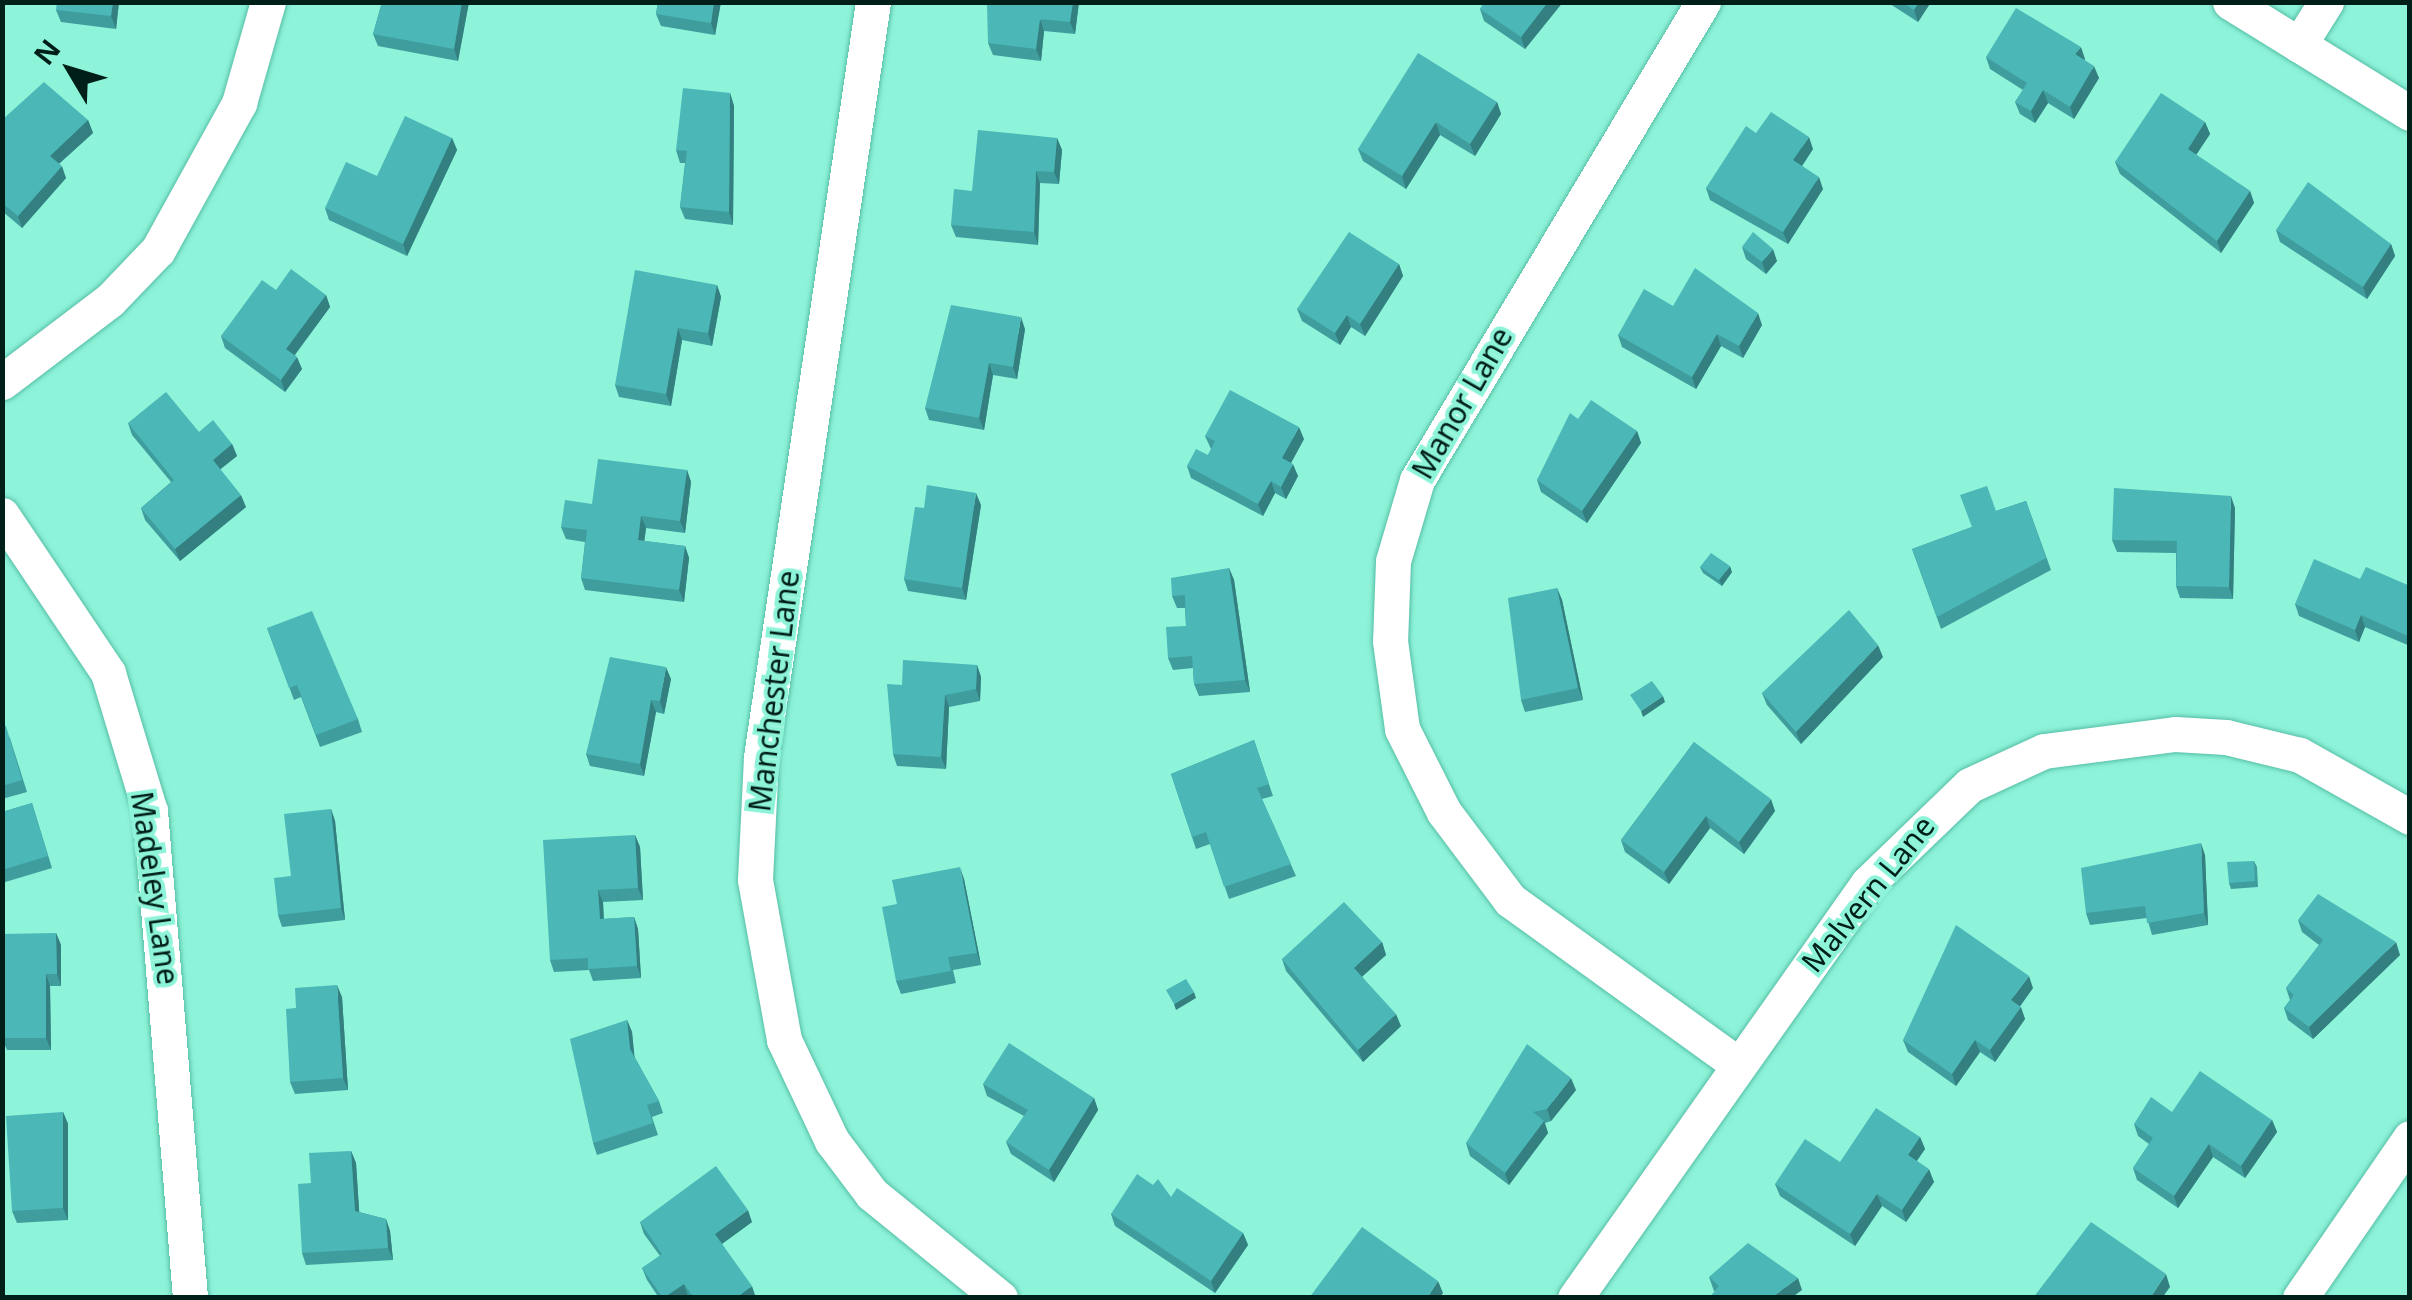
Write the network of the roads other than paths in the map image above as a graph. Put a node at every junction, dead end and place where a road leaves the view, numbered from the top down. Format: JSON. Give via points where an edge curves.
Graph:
{"nodes":[{"id":1,"x":268,"y":2,"type":"edge"},
{"id":2,"x":873,"y":2,"type":"edge"},
{"id":3,"x":1703,"y":2,"type":"edge"},
{"id":4,"x":2230,"y":2,"type":"edge"},
{"id":5,"x":2326,"y":2,"type":"edge"},
{"id":6,"x":2299,"y":45,"type":"junction"},
{"id":7,"x":2410,"y":113,"type":"edge"},
{"id":8,"x":2,"y":382,"type":"edge"},
{"id":9,"x":2,"y":515,"type":"edge"},
{"id":10,"x":2410,"y":817,"type":"edge"},
{"id":11,"x":1739,"y":1065,"type":"junction"},
{"id":12,"x":2410,"y":1138,"type":"edge"},
{"id":13,"x":190,"y":1298,"type":"edge"},
{"id":14,"x":1000,"y":1298,"type":"edge"},
{"id":15,"x":1576,"y":1298,"type":"edge"},
{"id":16,"x":2300,"y":1298,"type":"edge"}],
"edges":[{"from":1,"to":8,"type":"street","via":[[239,103],[158,250],[110,300]]},
{"from":2,"to":14,"type":"street","name":"Manchester Lane","via":[[762,757],[756,880],[784,1040],[832,1141],[872,1194]]},
{"from":3,"to":11,"type":"street","name":"Manor Lane","via":[[1416,480],[1392,561],[1390,642],[1402,729],[1444,812],[1510,900]]},
{"from":4,"to":6,"type":"street"},
{"from":5,"to":6,"type":"street"},
{"from":6,"to":7,"type":"street"},
{"from":9,"to":13,"type":"street","name":"Madeley Lane","via":[[108,674],[150,811]]},
{"from":10,"to":11,"type":"street","name":"Malvern Lane","via":[[2300,754],[2226,737],[2147,736],[2030,756],[1936,808],[1868,883]]},
{"from":11,"to":15,"type":"street","name":"Malvern Lane"},
{"from":12,"to":16,"type":"street"}]}
